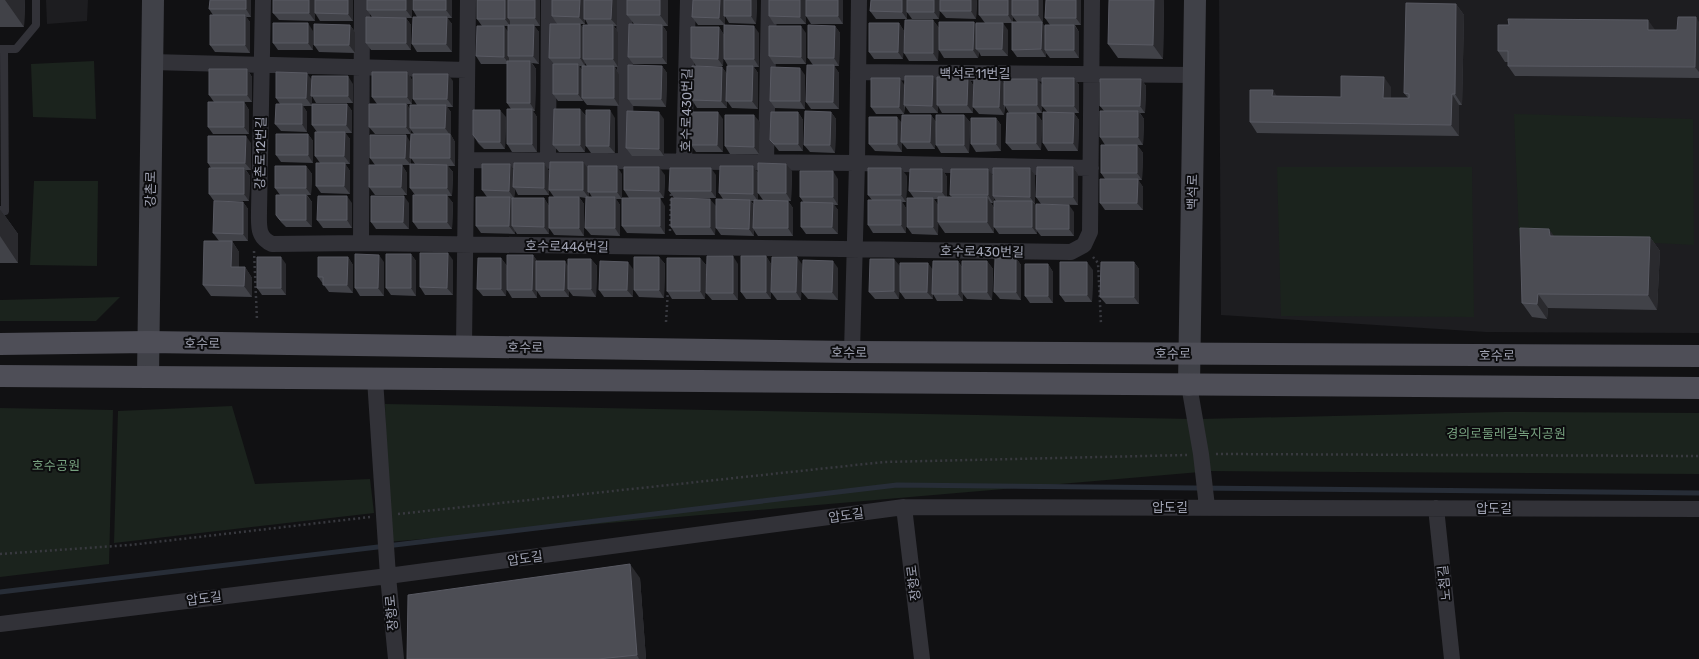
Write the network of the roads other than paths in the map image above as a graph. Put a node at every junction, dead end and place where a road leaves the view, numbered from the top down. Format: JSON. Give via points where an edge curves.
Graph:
{"nodes":[{"id":1,"x":36,"y":0,"type":"edge"},
{"id":2,"x":152,"y":0,"type":"edge"},
{"id":3,"x":263,"y":0,"type":"edge"},
{"id":4,"x":362,"y":0,"type":"edge"},
{"id":5,"x":468,"y":0,"type":"edge"},
{"id":6,"x":549,"y":0,"type":"edge"},
{"id":7,"x":624,"y":0,"type":"edge"},
{"id":8,"x":688,"y":0,"type":"edge"},
{"id":9,"x":769,"y":0,"type":"edge"},
{"id":10,"x":859,"y":0,"type":"edge"},
{"id":11,"x":1092,"y":0,"type":"edge"},
{"id":12,"x":1195,"y":0,"type":"edge"},
{"id":13,"x":2,"y":49,"type":"edge"},
{"id":14,"x":152,"y":62,"type":"junction"},
{"id":15,"x":262,"y":65,"type":"junction"},
{"id":16,"x":361,"y":68,"type":"junction"},
{"id":17,"x":2,"y":70,"type":"edge"},
{"id":18,"x":466,"y":70,"type":"junction"},
{"id":19,"x":858,"y":72,"type":"junction"},
{"id":20,"x":1092,"y":73,"type":"junction"},
{"id":21,"x":1194,"y":75,"type":"junction"},
{"id":22,"x":466,"y":160,"type":"junction"},
{"id":23,"x":548,"y":161,"type":"junction"},
{"id":24,"x":626,"y":161,"type":"junction"},
{"id":25,"x":684,"y":162,"type":"junction"},
{"id":26,"x":766,"y":163,"type":"junction"},
{"id":27,"x":857,"y":163,"type":"junction"},
{"id":28,"x":1091,"y":168,"type":"junction"},
{"id":29,"x":0,"y":210,"type":"edge"},
{"id":30,"x":264,"y":240,"type":"joint"},
{"id":31,"x":670,"y":242,"type":"joint"},
{"id":32,"x":360,"y":243,"type":"junction"},
{"id":33,"x":464,"y":245,"type":"junction"},
{"id":34,"x":854,"y":250,"type":"junction"},
{"id":35,"x":148,"y":342,"type":"junction"},
{"id":36,"x":0,"y":344,"type":"edge"},
{"id":37,"x":464,"y":347,"type":"junction"},
{"id":38,"x":852,"y":352,"type":"junction"},
{"id":39,"x":1189,"y":353,"type":"junction"},
{"id":40,"x":1699,"y":356,"type":"edge"},
{"id":41,"x":0,"y":376,"type":"edge"},
{"id":42,"x":148,"y":377,"type":"junction"},
{"id":43,"x":375,"y":379,"type":"junction"},
{"id":44,"x":1189,"y":385,"type":"junction"},
{"id":45,"x":1699,"y":388,"type":"edge"},
{"id":46,"x":1206,"y":502,"type":"junction"},
{"id":47,"x":904,"y":507,"type":"junction"},
{"id":48,"x":1436,"y":508,"type":"junction"},
{"id":49,"x":1699,"y":508,"type":"edge"},
{"id":50,"x":388,"y":572,"type":"junction"},
{"id":51,"x":0,"y":624,"type":"edge"},
{"id":52,"x":396,"y":659,"type":"edge"},
{"id":53,"x":922,"y":659,"type":"edge"},
{"id":54,"x":1452,"y":659,"type":"edge"}],
"edges":[{"from":1,"to":13,"type":"lane","via":[[36,25],[16,49]]},
{"from":2,"to":14,"type":"main road","name":"강촌로"},
{"from":3,"to":15,"type":"street","name":"강촌로12번길"},
{"from":4,"to":16,"type":"street"},
{"from":5,"to":18,"type":"street"},
{"from":6,"to":23,"type":"street"},
{"from":7,"to":24,"type":"street"},
{"from":8,"to":25,"type":"street","name":"호수로430번길"},
{"from":9,"to":26,"type":"street"},
{"from":10,"to":19,"type":"street"},
{"from":11,"to":20,"type":"street"},
{"from":12,"to":21,"type":"main road","name":"백석로"},
{"from":13,"to":17,"type":"lane"},
{"from":14,"to":15,"type":"street"},
{"from":14,"to":35,"type":"main road","name":"강촌로"},
{"from":15,"to":16,"type":"street"},
{"from":15,"to":30,"type":"street","name":"강촌로12번길","via":[[259,211],[260,233]]},
{"from":16,"to":18,"type":"street"},
{"from":16,"to":32,"type":"street"},
{"from":17,"to":29,"type":"lane","via":[[5,211]]},
{"from":18,"to":22,"type":"street"},
{"from":19,"to":20,"type":"street","name":"백석로11번길"},
{"from":19,"to":27,"type":"street"},
{"from":20,"to":21,"type":"street","name":"백석로11번길"},
{"from":20,"to":28,"type":"street"},
{"from":21,"to":39,"type":"main road","name":"백석로"},
{"from":22,"to":23,"type":"street"},
{"from":22,"to":33,"type":"street"},
{"from":23,"to":24,"type":"street"},
{"from":24,"to":25,"type":"street"},
{"from":25,"to":26,"type":"street","name":"호수로430번길"},
{"from":26,"to":27,"type":"street","name":"호수로430번길"},
{"from":27,"to":28,"type":"street","name":"호수로430번길"},
{"from":27,"to":34,"type":"street"},
{"from":28,"to":34,"type":"street","name":"호수로430번길","via":[[1090,232],[1084,245],[1071,252]]},
{"from":30,"to":32,"type":"street","name":"호수로446번길","via":[[272,244]]},
{"from":31,"to":33,"type":"street","name":"호수로446번길"},
{"from":31,"to":34,"type":"street","name":"호수로430번길"},
{"from":32,"to":33,"type":"street","name":"호수로446번길"},
{"from":33,"to":37,"type":"street"},
{"from":34,"to":38,"type":"street"},
{"from":35,"to":36,"type":"main road","name":"호수로"},
{"from":35,"to":37,"type":"main road","name":"호수로"},
{"from":35,"to":42,"type":"main road","name":"강촌로"},
{"from":37,"to":38,"type":"main road","name":"호수로"},
{"from":38,"to":39,"type":"main road","name":"호수로"},
{"from":39,"to":40,"type":"main road","name":"호수로"},
{"from":39,"to":44,"type":"main road","name":"백석로"},
{"from":41,"to":42,"type":"main road"},
{"from":42,"to":43,"type":"main road"},
{"from":43,"to":44,"type":"main road"},
{"from":43,"to":50,"type":"street","name":"장항로"},
{"from":44,"to":45,"type":"main road"},
{"from":44,"to":46,"type":"street"},
{"from":46,"to":47,"type":"street","name":"압도길"},
{"from":46,"to":48,"type":"street","name":"압도길"},
{"from":47,"to":50,"type":"street","name":"압도길"},
{"from":47,"to":53,"type":"street","name":"장항로"},
{"from":48,"to":49,"type":"street","name":"압도길"},
{"from":48,"to":54,"type":"street","name":"노첨길"},
{"from":50,"to":51,"type":"street","name":"압도길"},
{"from":50,"to":52,"type":"street","name":"장항로"}]}
